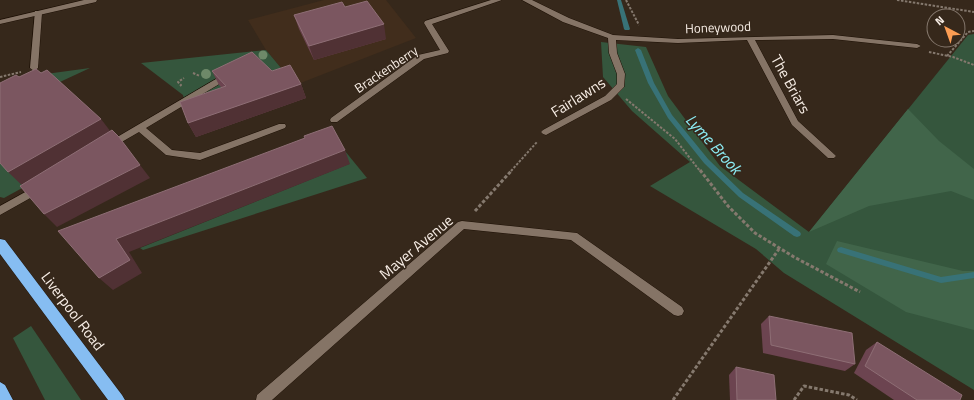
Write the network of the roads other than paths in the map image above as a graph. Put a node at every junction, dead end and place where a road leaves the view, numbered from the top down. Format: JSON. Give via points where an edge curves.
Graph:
{"nodes":[{"id":1,"x":93,"y":0,"type":"edge"},
{"id":2,"x":498,"y":0,"type":"edge"},
{"id":3,"x":526,"y":0,"type":"edge"},
{"id":4,"x":38,"y":13,"type":"junction"},
{"id":5,"x":0,"y":22,"type":"edge"},
{"id":6,"x":612,"y":36,"type":"junction"},
{"id":7,"x":750,"y":38,"type":"junction"},
{"id":8,"x":917,"y":46,"type":"road end"},
{"id":9,"x":34,"y":68,"type":"edge"},
{"id":10,"x":238,"y":70,"type":"edge"},
{"id":11,"x":334,"y":120,"type":"dead end"},
{"id":12,"x":282,"y":126,"type":"dead end"},
{"id":13,"x":140,"y":127,"type":"junction"},
{"id":14,"x":546,"y":132,"type":"road end"},
{"id":15,"x":101,"y":151,"type":"edge"},
{"id":16,"x":831,"y":156,"type":"dead end"},
{"id":17,"x":50,"y":182,"type":"edge"},
{"id":18,"x":0,"y":211,"type":"edge"},
{"id":19,"x":0,"y":244,"type":"edge"},
{"id":20,"x":678,"y":311,"type":"dead end"},
{"id":21,"x":0,"y":390,"type":"edge"},
{"id":22,"x":5,"y":400,"type":"edge"},
{"id":23,"x":118,"y":400,"type":"edge"},
{"id":24,"x":262,"y":400,"type":"edge"}],
"edges":[{"from":1,"to":4,"type":"street"},
{"from":2,"to":11,"type":"street","name":"Brackenberry","via":[[428,23],[445,51],[421,57]]},
{"from":3,"to":6,"type":"street","name":"Honeywood","via":[[566,20]]},
{"from":4,"to":5,"type":"street"},
{"from":4,"to":9,"type":"street"},
{"from":6,"to":7,"type":"street","name":"Honeywood","via":[[678,41]]},
{"from":6,"to":14,"type":"street","name":"Fairlawns","via":[[613,53],[621,74],[621,85],[608,98]]},
{"from":7,"to":8,"type":"street","name":"Honeywood","via":[[833,37]]},
{"from":7,"to":16,"type":"street","name":"The Briars","via":[[795,123]]},
{"from":10,"to":13,"type":"street"},
{"from":12,"to":13,"type":"street","via":[[200,157],[169,153]]},
{"from":13,"to":15,"type":"street"},
{"from":17,"to":18,"type":"street"},
{"from":19,"to":23,"type":"highway","name":"Liverpool Road"},
{"from":20,"to":24,"type":"street","name":"Mayer Avenue","via":[[573,236],[462,225]]},
{"from":21,"to":22,"type":"highway"}]}
